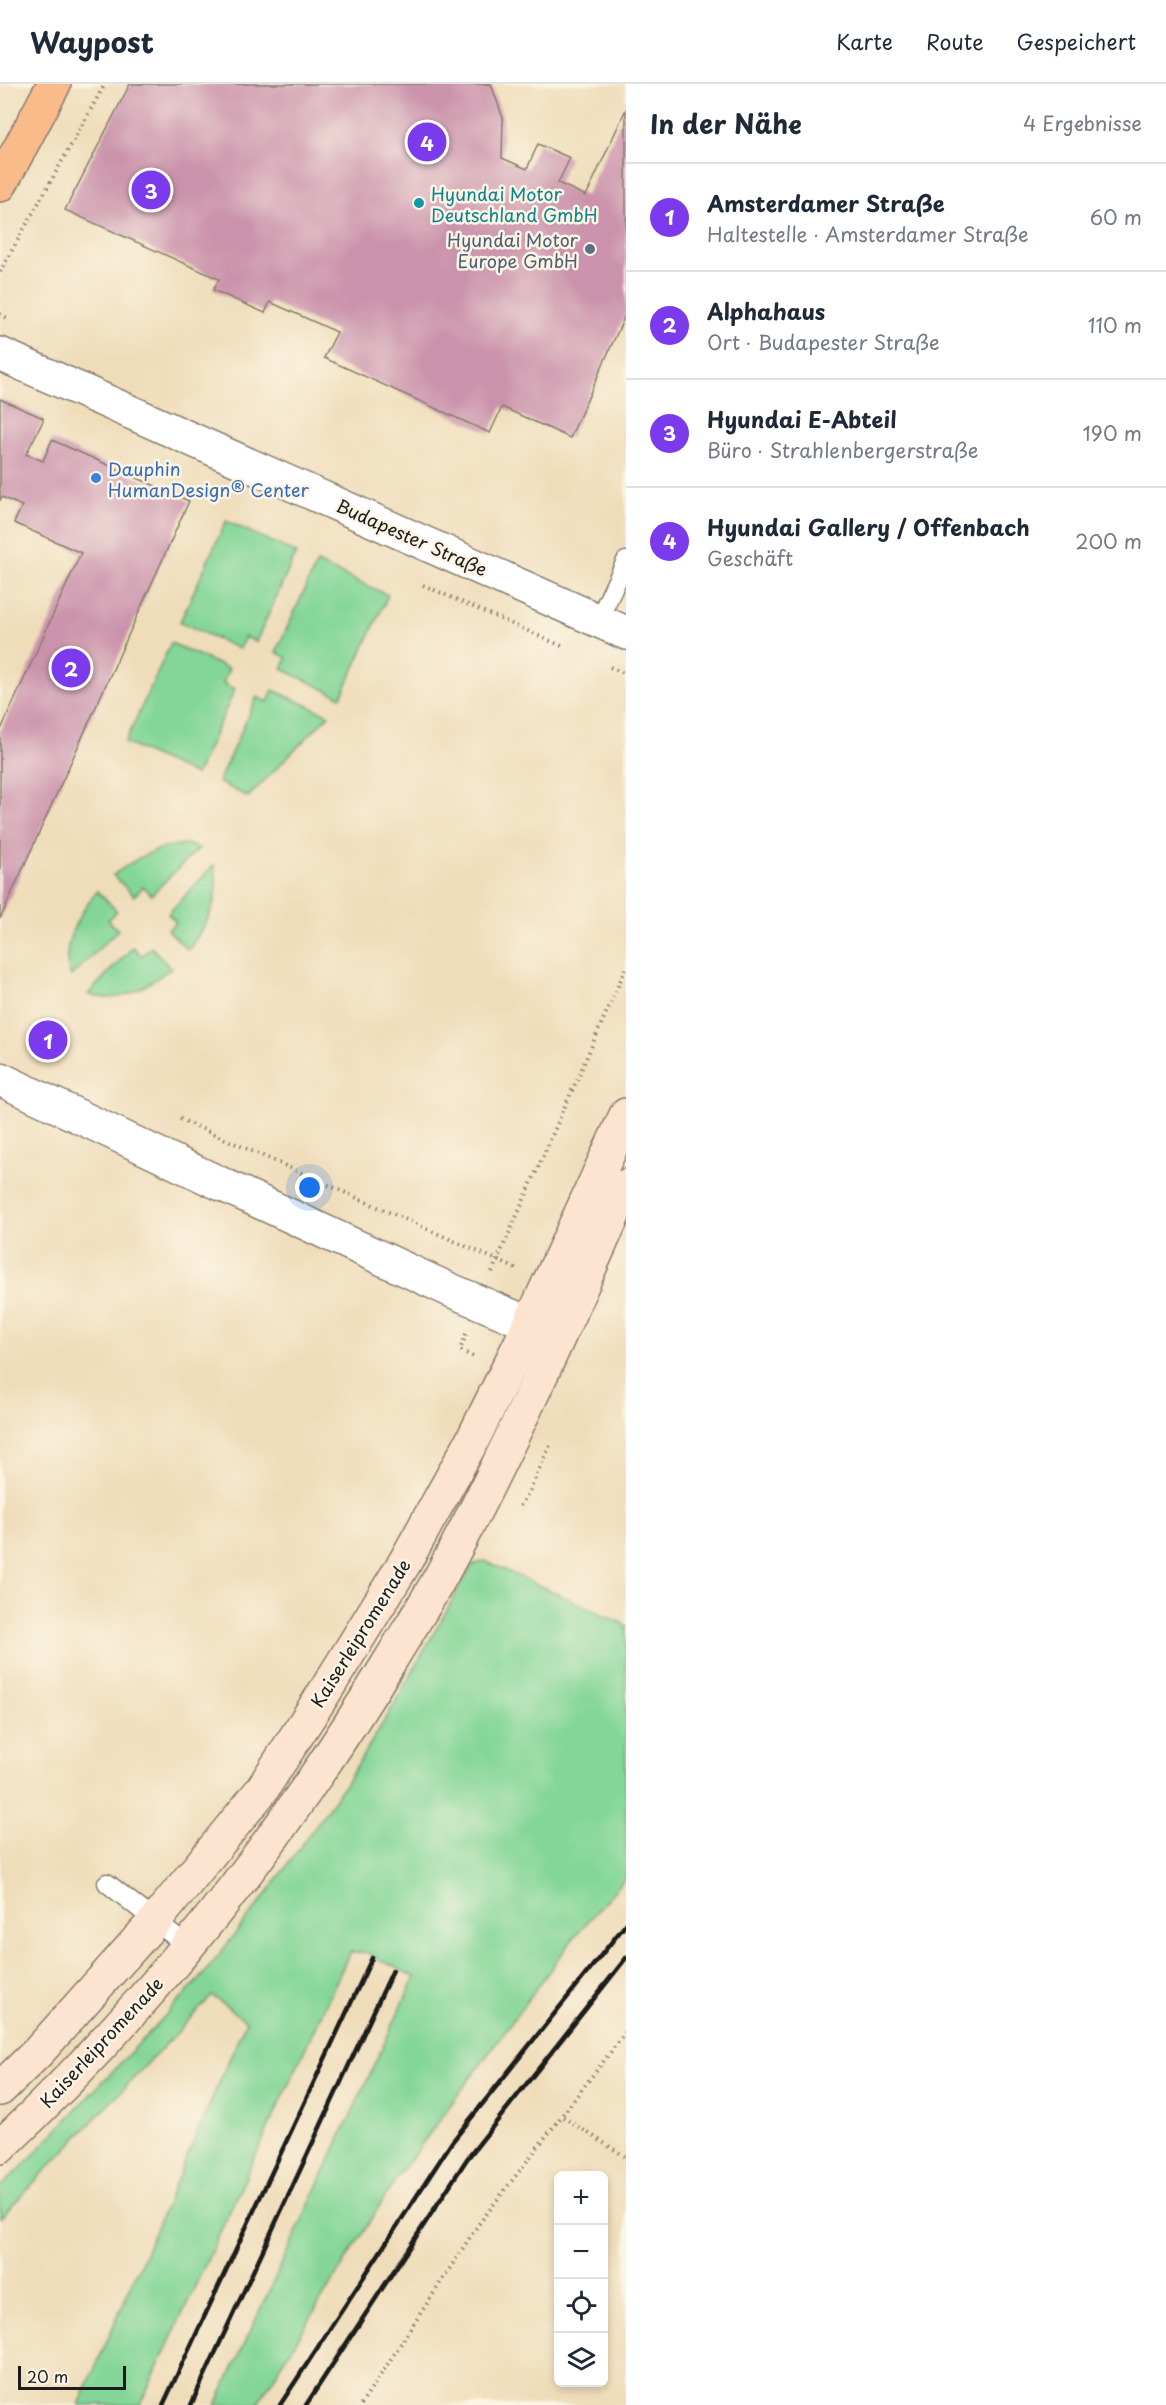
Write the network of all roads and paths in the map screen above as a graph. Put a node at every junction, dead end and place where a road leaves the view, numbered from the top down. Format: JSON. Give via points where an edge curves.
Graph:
{"nodes":[{"id":1,"x":54,"y":84,"type":"edge"},
{"id":2,"x":105,"y":84,"type":"edge"},
{"id":3,"x":0,"y":185,"type":"edge"},
{"id":4,"x":0,"y":272,"type":"edge"},
{"id":5,"x":0,"y":354,"type":"edge"},
{"id":6,"x":626,"y":561,"type":"edge"},
{"id":7,"x":423,"y":585,"type":"dead end"},
{"id":8,"x":612,"y":627,"type":"edge"},
{"id":9,"x":573,"y":651,"type":"dead end"},
{"id":10,"x":605,"y":665,"type":"dead end"},
{"id":11,"x":626,"y":674,"type":"edge"},
{"id":12,"x":626,"y":968,"type":"edge"},
{"id":13,"x":0,"y":1079,"type":"edge"},
{"id":14,"x":626,"y":1115,"type":"edge"},
{"id":15,"x":180,"y":1119,"type":"dead end"},
{"id":16,"x":626,"y":1186,"type":"edge"},
{"id":17,"x":496,"y":1260,"type":"junction"},
{"id":18,"x":549,"y":1283,"type":"junction"},
{"id":19,"x":479,"y":1302,"type":"junction"},
{"id":20,"x":530,"y":1324,"type":"junction"},
{"id":21,"x":560,"y":1337,"type":"junction"},
{"id":22,"x":460,"y":1350,"type":"dead end"},
{"id":23,"x":107,"y":1883,"type":"dead end"},
{"id":24,"x":154,"y":1921,"type":"junction"},
{"id":25,"x":188,"y":1947,"type":"junction"},
{"id":26,"x":626,"y":2032,"type":"edge"},
{"id":27,"x":0,"y":2089,"type":"edge"},
{"id":28,"x":562,"y":2117,"type":"junction"},
{"id":29,"x":0,"y":2147,"type":"edge"},
{"id":30,"x":626,"y":2157,"type":"edge"},
{"id":31,"x":361,"y":2405,"type":"edge"}],
"edges":[{"from":1,"to":3,"type":"main road"},
{"from":2,"to":4,"type":"path"},
{"from":5,"to":8,"type":"street","name":"Budapester Straße"},
{"from":6,"to":8,"type":"lane"},
{"from":7,"to":9,"type":"path"},
{"from":10,"to":11,"type":"path"},
{"from":12,"to":17,"type":"path"},
{"from":13,"to":19,"type":"street"},
{"from":14,"to":18,"type":"main road","name":"Kaiserleipromenade"},
{"from":15,"to":17,"type":"path"},
{"from":16,"to":21,"type":"main road","name":"Kaiserleipromenade"},
{"from":17,"to":18,"type":"path"},
{"from":17,"to":19,"type":"path"},
{"from":18,"to":20,"type":"main road","name":"Kaiserleipromenade"},
{"from":19,"to":20,"type":"street"},
{"from":19,"to":22,"type":"path"},
{"from":20,"to":21,"type":"main road"},
{"from":20,"to":24,"type":"main road","name":"Kaiserleipromenade","via":[[411,1552],[326,1690],[261,1791]]},
{"from":21,"to":25,"type":"main road","name":"Kaiserleipromenade","via":[[441,1577],[292,1812]]},
{"from":23,"to":24,"type":"lane"},
{"from":24,"to":25,"type":"lane"},
{"from":24,"to":27,"type":"main road","name":"Kaiserleipromenade","via":[[39,2051]]},
{"from":25,"to":29,"type":"main road","name":"Kaiserleipromenade","via":[[105,2040]]},
{"from":26,"to":28,"type":"path"},
{"from":28,"to":30,"type":"path"},
{"from":28,"to":31,"type":"path","via":[[478,2225]]}]}
